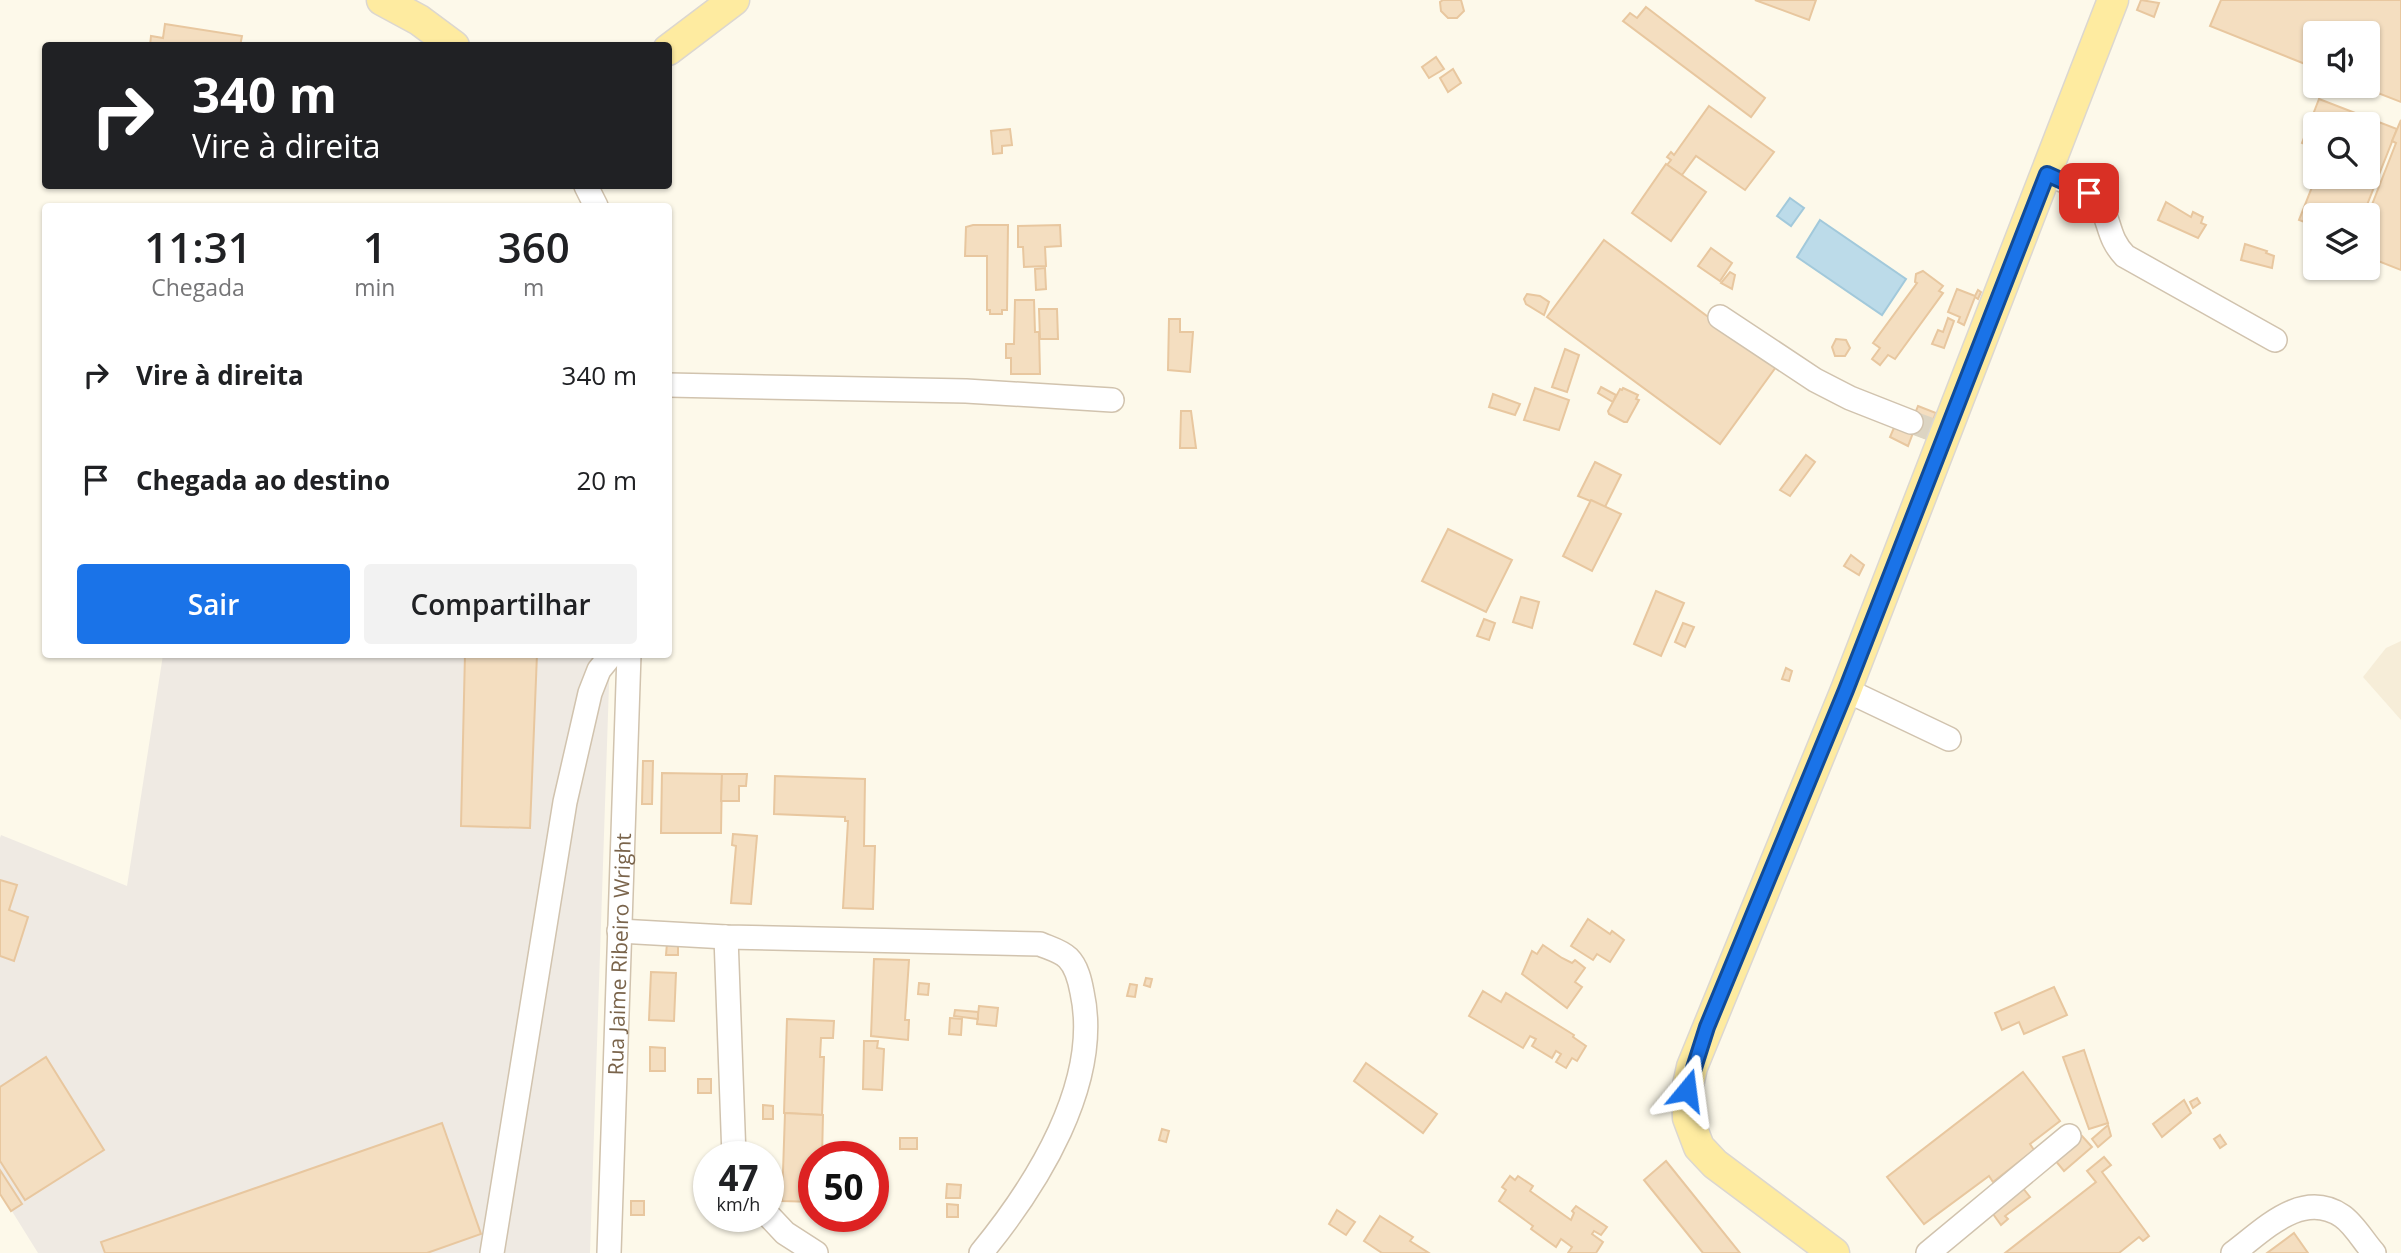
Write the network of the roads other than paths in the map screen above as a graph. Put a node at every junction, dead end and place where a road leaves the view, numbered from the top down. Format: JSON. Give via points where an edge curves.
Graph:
{"nodes":[{"id":1,"x":382,"y":0,"type":"edge"},
{"id":2,"x":734,"y":0,"type":"edge"},
{"id":3,"x":2113,"y":0,"type":"edge"},
{"id":4,"x":449,"y":42,"type":"edge"},
{"id":5,"x":672,"y":47,"type":"edge"},
{"id":6,"x":2047,"y":174,"type":"junction"},
{"id":7,"x":1720,"y":317,"type":"dead end"},
{"id":8,"x":2275,"y":340,"type":"dead end"},
{"id":9,"x":672,"y":385,"type":"edge"},
{"id":10,"x":1112,"y":400,"type":"dead end"},
{"id":11,"x":1929,"y":428,"type":"junction"},
{"id":12,"x":609,"y":658,"type":"edge"},
{"id":13,"x":629,"y":658,"type":"edge"},
{"id":14,"x":1846,"y":690,"type":"junction"},
{"id":15,"x":1949,"y":739,"type":"dead end"},
{"id":16,"x":619,"y":931,"type":"junction"},
{"id":17,"x":726,"y":937,"type":"junction"},
{"id":18,"x":2068,"y":1136,"type":"dead end"},
{"id":19,"x":733,"y":1141,"type":"edge"},
{"id":20,"x":784,"y":1232,"type":"edge"},
{"id":21,"x":492,"y":1253,"type":"edge"},
{"id":22,"x":609,"y":1253,"type":"edge"},
{"id":23,"x":816,"y":1253,"type":"edge"},
{"id":24,"x":981,"y":1253,"type":"edge"},
{"id":25,"x":1834,"y":1253,"type":"edge"},
{"id":26,"x":1928,"y":1253,"type":"edge"},
{"id":27,"x":2234,"y":1253,"type":"edge"},
{"id":28,"x":2374,"y":1253,"type":"edge"}],
"edges":[{"from":1,"to":4,"type":"main road"},
{"from":2,"to":5,"type":"main road"},
{"from":3,"to":6,"type":"main road"},
{"from":6,"to":8,"type":"street","via":[[2089,193],[2099,203],[2115,246],[2125,256]]},
{"from":6,"to":11,"type":"main road"},
{"from":7,"to":11,"type":"street","via":[[1815,380]]},
{"from":9,"to":10,"type":"street","via":[[966,391]]},
{"from":11,"to":14,"type":"main road"},
{"from":12,"to":21,"type":"street","via":[[590,693],[565,802]]},
{"from":13,"to":16,"type":"street","name":"Rua Jaime Ribeiro Wright"},
{"from":14,"to":15,"type":"street"},
{"from":14,"to":25,"type":"main road","via":[[1707,1027],[1687,1090],[1688,1118],[1699,1147]]},
{"from":16,"to":17,"type":"street"},
{"from":16,"to":22,"type":"street","name":"Rua Jaime Ribeiro Wright"},
{"from":17,"to":19,"type":"street"},
{"from":17,"to":24,"type":"street","via":[[1040,944],[1070,959],[1085,1004],[1083,1058],[1074,1094],[1046,1158],[1012,1214]]},
{"from":18,"to":26,"type":"street"},
{"from":20,"to":23,"type":"street"},
{"from":27,"to":28,"type":"street","via":[[2286,1213],[2308,1207],[2326,1208],[2344,1217]]}]}
